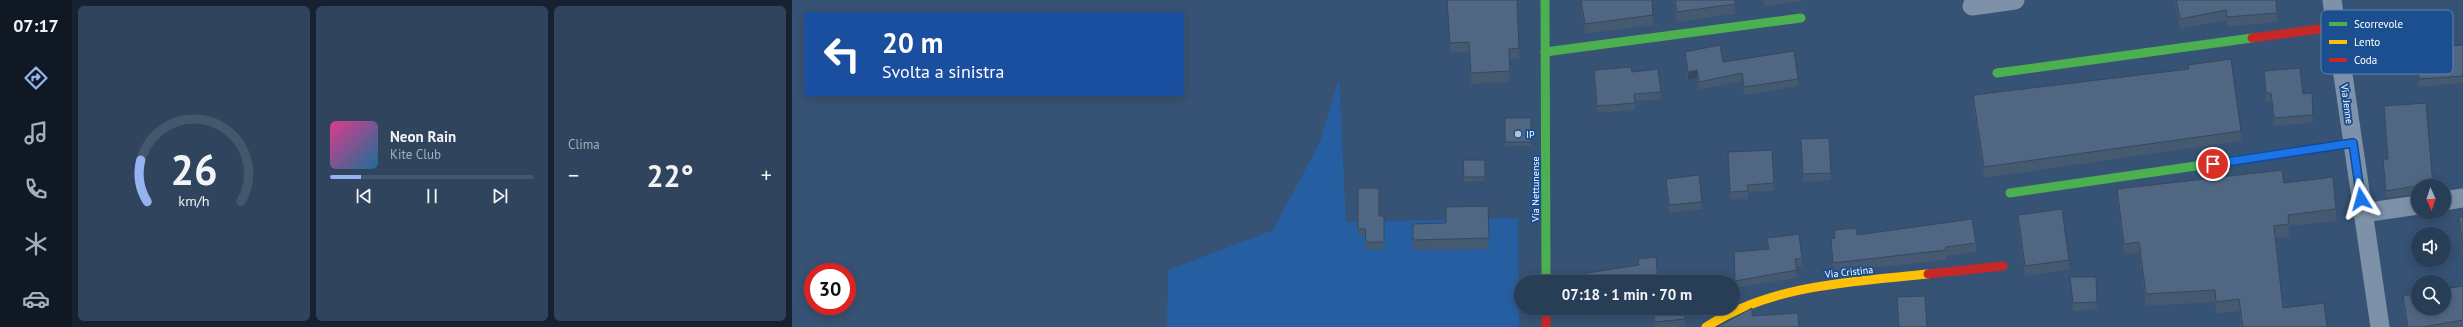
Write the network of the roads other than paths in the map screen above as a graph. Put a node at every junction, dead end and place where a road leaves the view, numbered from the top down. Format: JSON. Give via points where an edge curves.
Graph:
{"nodes":[{"id":1,"x":1545,"y":0,"type":"edge"},
{"id":2,"x":2015,"y":0,"type":"edge"},
{"id":3,"x":2332,"y":0,"type":"edge"},
{"id":4,"x":1972,"y":6,"type":"dead end"},
{"id":5,"x":2333,"y":10,"type":"edge"},
{"id":6,"x":1801,"y":18,"type":"dead end"},
{"id":7,"x":2321,"y":29,"type":"edge"},
{"id":8,"x":1545,"y":52,"type":"junction"},
{"id":9,"x":1997,"y":73,"type":"dead end"},
{"id":10,"x":2343,"y":74,"type":"edge"},
{"id":11,"x":2353,"y":143,"type":"junction"},
{"id":12,"x":2010,"y":193,"type":"dead end"},
{"id":13,"x":2463,"y":198,"type":"edge"},
{"id":14,"x":2451,"y":200,"type":"edge"},
{"id":15,"x":2411,"y":206,"type":"edge"},
{"id":16,"x":2363,"y":213,"type":"junction"},
{"id":17,"x":2003,"y":266,"type":"dead end"},
{"id":18,"x":1546,"y":275,"type":"edge"},
{"id":19,"x":1546,"y":315,"type":"edge"},
{"id":20,"x":1546,"y":327,"type":"edge"},
{"id":21,"x":1706,"y":327,"type":"edge"},
{"id":22,"x":2380,"y":327,"type":"edge"}],
"edges":[{"from":1,"to":8,"type":"street","name":"Via Nettunense"},
{"from":2,"to":4,"type":"street"},
{"from":3,"to":5,"type":"street","name":"Via Jenne"},
{"from":6,"to":8,"type":"street"},
{"from":7,"to":9,"type":"street"},
{"from":8,"to":18,"type":"street","name":"Via Nettunense"},
{"from":10,"to":11,"type":"street","name":"Via Jenne"},
{"from":11,"to":12,"type":"street"},
{"from":11,"to":16,"type":"street","name":"Via Jenne"},
{"from":13,"to":14,"type":"street"},
{"from":15,"to":16,"type":"street"},
{"from":16,"to":22,"type":"street","name":"Via Jenne"},
{"from":17,"to":21,"type":"street","name":"Via Cristina","via":[[1791,290],[1755,300],[1724,314]]},
{"from":19,"to":20,"type":"street"}]}
